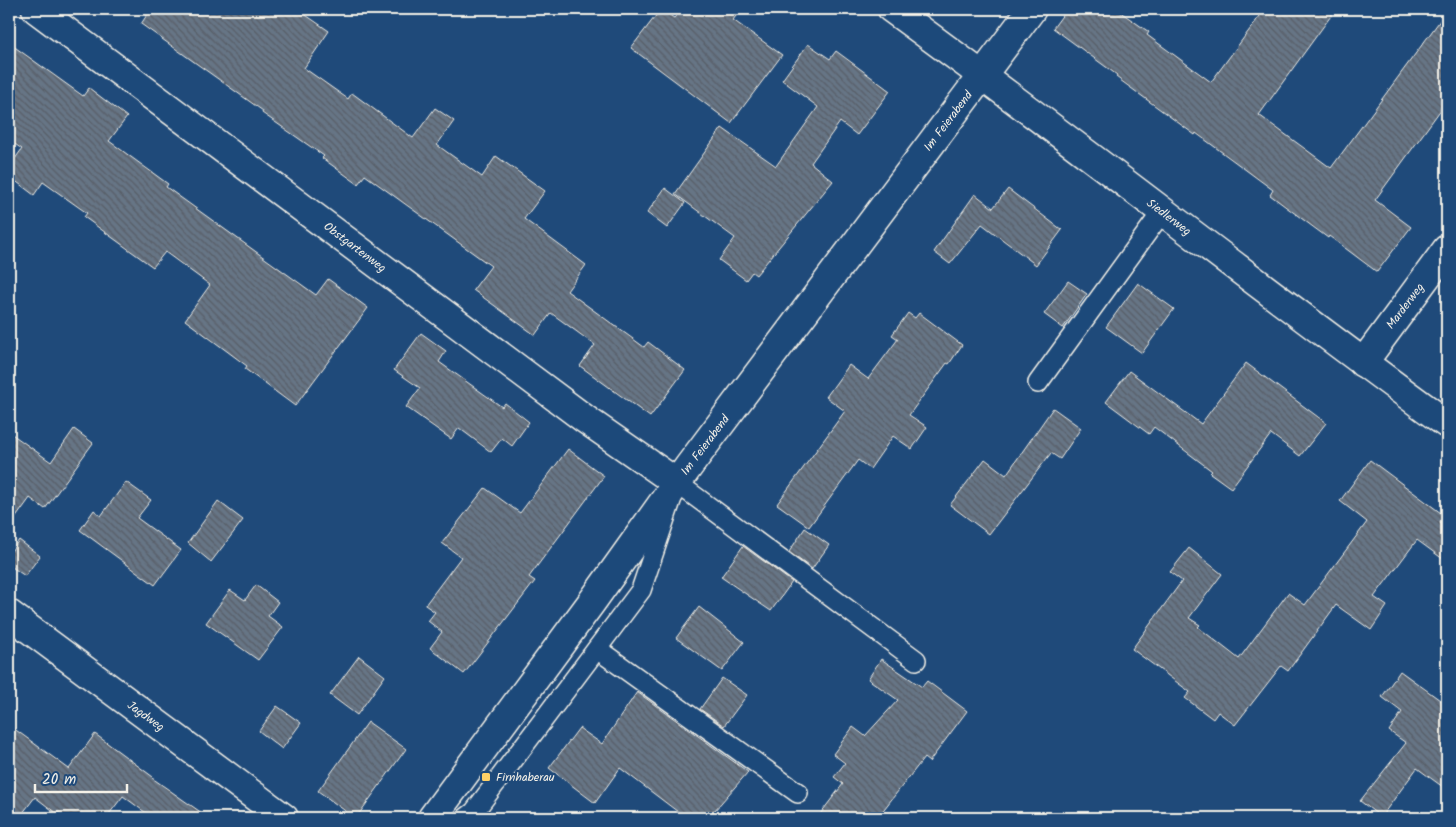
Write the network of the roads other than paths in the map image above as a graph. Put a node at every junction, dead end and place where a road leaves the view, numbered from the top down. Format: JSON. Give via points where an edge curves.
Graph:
{"nodes":[{"id":1,"x":36,"y":9,"type":"edge"},
{"id":2,"x":892,"y":9,"type":"edge"},
{"id":3,"x":1032,"y":9,"type":"edge"},
{"id":4,"x":982,"y":75,"type":"junction"},
{"id":5,"x":1162,"y":212,"type":"junction"},
{"id":6,"x":1447,"y":248,"type":"edge"},
{"id":7,"x":1362,"y":362,"type":"junction"},
{"id":8,"x":1038,"y":383,"type":"dead end"},
{"id":9,"x":1447,"y":424,"type":"edge"},
{"id":10,"x":677,"y":483,"type":"junction"},
{"id":11,"x":9,"y":614,"type":"edge"},
{"id":12,"x":597,"y":648,"type":"junction"},
{"id":13,"x":916,"y":660,"type":"dead end"},
{"id":14,"x":798,"y":793,"type":"dead end"},
{"id":15,"x":284,"y":818,"type":"edge"},
{"id":16,"x":432,"y":818,"type":"edge"},
{"id":17,"x":466,"y":818,"type":"edge"}],
"edges":[{"from":1,"to":10,"type":"street","name":"Obstgartenweg","via":[[585,419]]},
{"from":2,"to":4,"type":"street","name":"Siedlerweg"},
{"from":3,"to":4,"type":"street","name":"Im Feierabend"},
{"from":4,"to":5,"type":"street","name":"Siedlerweg"},
{"from":4,"to":10,"type":"street","name":"Im Feierabend"},
{"from":5,"to":7,"type":"street","name":"Siedlerweg"},
{"from":5,"to":8,"type":"lane"},
{"from":6,"to":7,"type":"street","name":"Marderweg"},
{"from":7,"to":9,"type":"street","name":"Siedlerweg"},
{"from":10,"to":12,"type":"lane","via":[[641,590]]},
{"from":10,"to":13,"type":"lane"},
{"from":10,"to":16,"type":"street","name":"Im Feierabend"},
{"from":11,"to":15,"type":"street","name":"Jagdweg"},
{"from":12,"to":14,"type":"lane"},
{"from":12,"to":17,"type":"lane","via":[[474,812]]}]}
